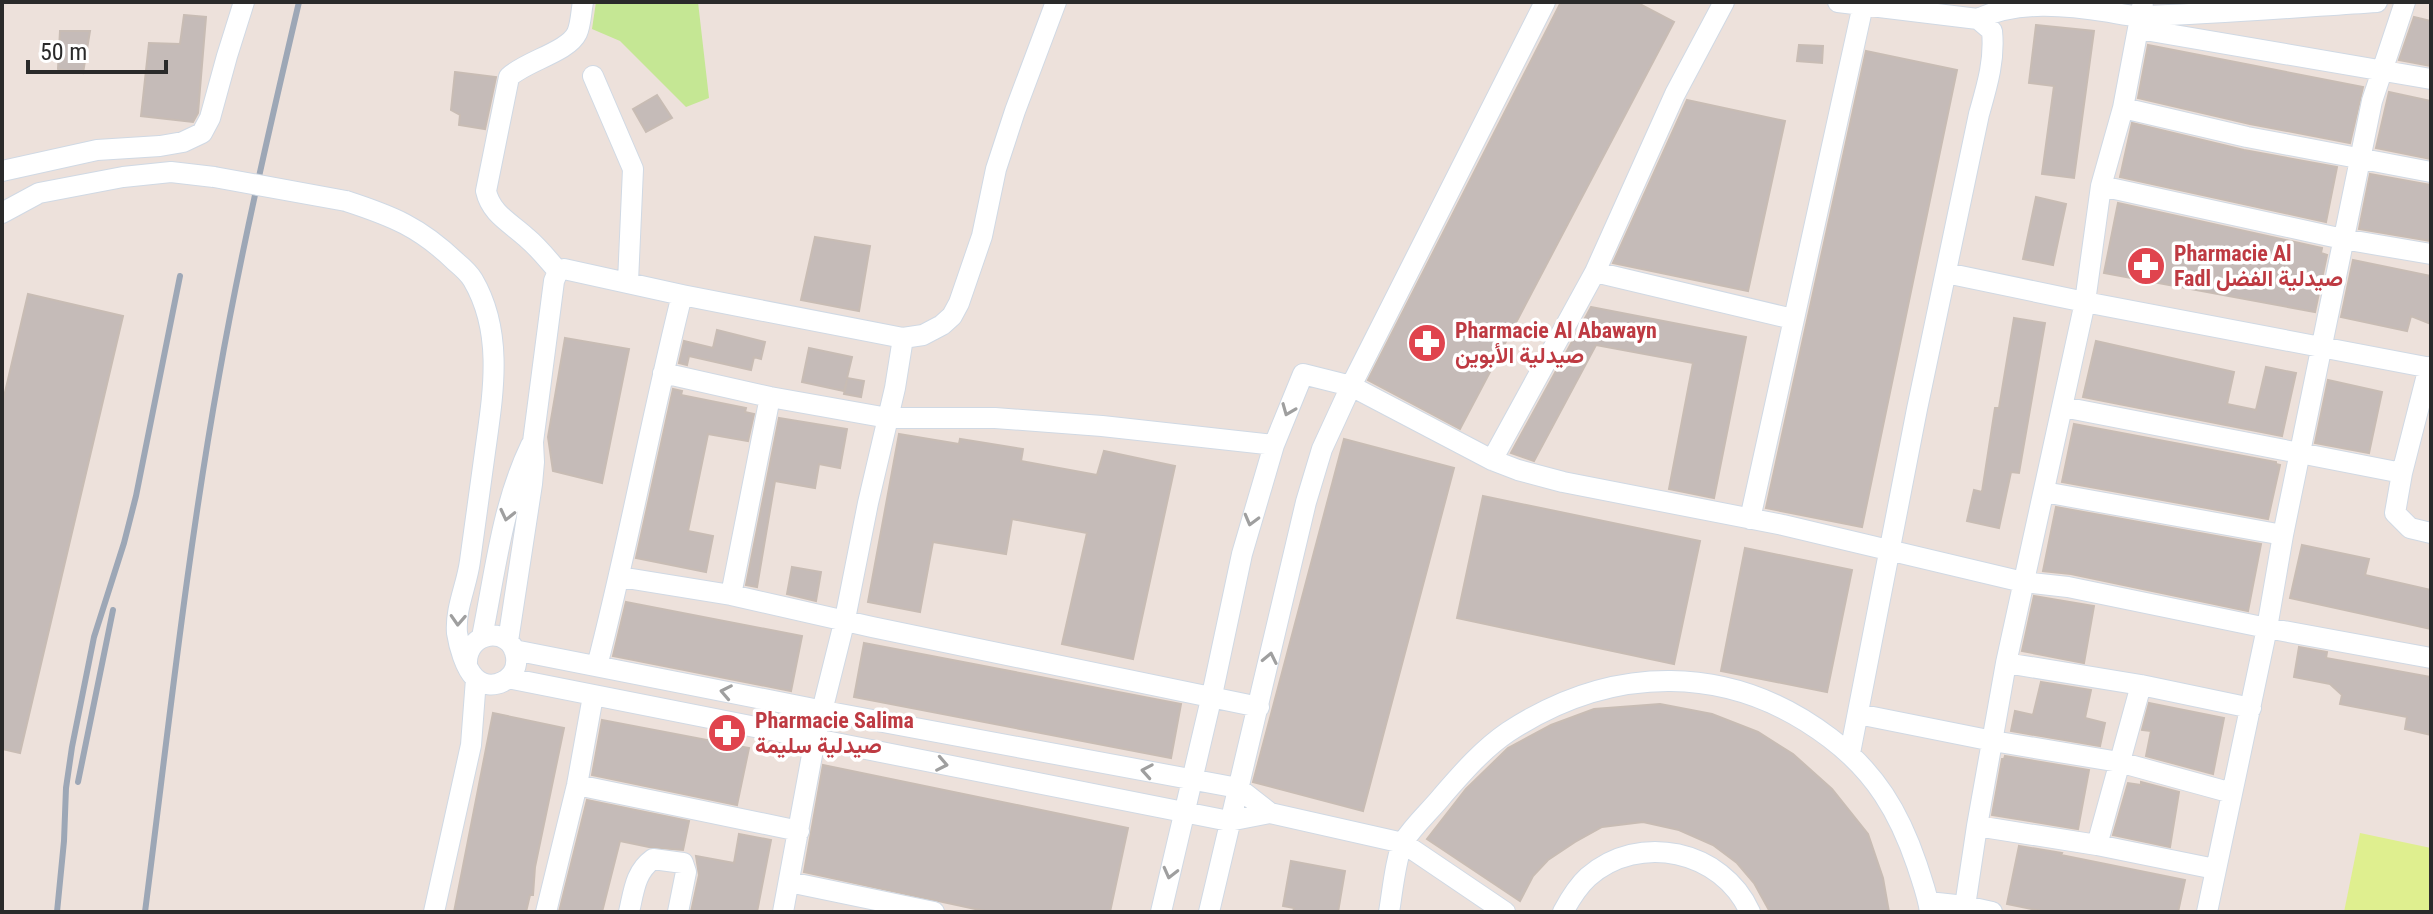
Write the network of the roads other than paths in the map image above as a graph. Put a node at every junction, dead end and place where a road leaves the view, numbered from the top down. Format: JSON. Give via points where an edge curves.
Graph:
{"nodes":[{"id":1,"x":244,"y":2,"type":"edge"},
{"id":2,"x":583,"y":2,"type":"edge"},
{"id":3,"x":1056,"y":2,"type":"edge"},
{"id":4,"x":1545,"y":2,"type":"edge"},
{"id":5,"x":1724,"y":2,"type":"edge"},
{"id":6,"x":1838,"y":2,"type":"edge"},
{"id":7,"x":2377,"y":2,"type":"edge"},
{"id":8,"x":2405,"y":2,"type":"edge"},
{"id":9,"x":2337,"y":3,"type":"edge"},
{"id":10,"x":1863,"y":5,"type":"junction"},
{"id":11,"x":1990,"y":10,"type":"edge"},
{"id":12,"x":2141,"y":16,"type":"edge"},
{"id":13,"x":2380,"y":70,"type":"junction"},
{"id":14,"x":593,"y":76,"type":"dead end"},
{"id":15,"x":2431,"y":79,"type":"edge"},
{"id":16,"x":2123,"y":108,"type":"junction"},
{"id":17,"x":2360,"y":157,"type":"junction"},
{"id":18,"x":2,"y":171,"type":"edge"},
{"id":19,"x":2431,"y":172,"type":"edge"},
{"id":20,"x":2101,"y":186,"type":"junction"},
{"id":21,"x":2,"y":213,"type":"edge"},
{"id":22,"x":2343,"y":239,"type":"junction"},
{"id":23,"x":2431,"y":254,"type":"edge"},
{"id":24,"x":558,"y":271,"type":"junction"},
{"id":25,"x":1595,"y":272,"type":"junction"},
{"id":26,"x":1946,"y":273,"type":"junction"},
{"id":27,"x":628,"y":282,"type":"junction"},
{"id":28,"x":682,"y":295,"type":"junction"},
{"id":29,"x":2085,"y":302,"type":"junction"},
{"id":30,"x":1793,"y":319,"type":"junction"},
{"id":31,"x":903,"y":338,"type":"junction"},
{"id":32,"x":2321,"y":347,"type":"junction"},
{"id":33,"x":2430,"y":368,"type":"edge"},
{"id":34,"x":663,"y":373,"type":"junction"},
{"id":35,"x":1351,"y":386,"type":"junction"},
{"id":36,"x":770,"y":397,"type":"junction"},
{"id":37,"x":2063,"y":407,"type":"junction"},
{"id":38,"x":888,"y":418,"type":"junction"},
{"id":39,"x":533,"y":442,"type":"junction"},
{"id":40,"x":1274,"y":445,"type":"junction"},
{"id":41,"x":2299,"y":453,"type":"junction"},
{"id":42,"x":1492,"y":460,"type":"junction"},
{"id":43,"x":2402,"y":473,"type":"junction"},
{"id":44,"x":2044,"y":492,"type":"junction"},
{"id":45,"x":1750,"y":519,"type":"junction"},
{"id":46,"x":2431,"y":533,"type":"edge"},
{"id":47,"x":2283,"y":535,"type":"junction"},
{"id":48,"x":1890,"y":550,"type":"junction"},
{"id":49,"x":468,"y":574,"type":"junction"},
{"id":50,"x":620,"y":577,"type":"junction"},
{"id":51,"x":2023,"y":582,"type":"junction"},
{"id":52,"x":731,"y":595,"type":"junction"},
{"id":53,"x":845,"y":619,"type":"junction"},
{"id":54,"x":2267,"y":628,"type":"junction"},
{"id":55,"x":480,"y":639,"type":"junction"},
{"id":56,"x":511,"y":645,"type":"junction"},
{"id":57,"x":2431,"y":658,"type":"edge"},
{"id":58,"x":2006,"y":663,"type":"junction"},
{"id":59,"x":597,"y":666,"type":"junction"},
{"id":60,"x":472,"y":672,"type":"junction"},
{"id":61,"x":503,"y":681,"type":"junction"},
{"id":62,"x":2141,"y":685,"type":"junction"},
{"id":63,"x":1212,"y":695,"type":"junction"},
{"id":64,"x":593,"y":696,"type":"junction"},
{"id":65,"x":1259,"y":707,"type":"junction"},
{"id":66,"x":2251,"y":708,"type":"junction"},
{"id":67,"x":824,"y":711,"type":"junction"},
{"id":68,"x":1858,"y":714,"type":"junction"},
{"id":69,"x":815,"y":739,"type":"junction"},
{"id":70,"x":1993,"y":741,"type":"junction"},
{"id":71,"x":471,"y":745,"type":"junction"},
{"id":72,"x":1850,"y":753,"type":"junction"},
{"id":73,"x":2119,"y":762,"type":"junction"},
{"id":74,"x":1192,"y":779,"type":"junction"},
{"id":75,"x":577,"y":785,"type":"junction"},
{"id":76,"x":1238,"y":788,"type":"junction"},
{"id":77,"x":2232,"y":793,"type":"junction"},
{"id":78,"x":1185,"y":813,"type":"junction"},
{"id":79,"x":1270,"y":813,"type":"junction"},
{"id":80,"x":1229,"y":821,"type":"junction"},
{"id":81,"x":1977,"y":826,"type":"junction"},
{"id":82,"x":799,"y":831,"type":"junction"},
{"id":83,"x":1403,"y":843,"type":"junction"},
{"id":84,"x":2097,"y":845,"type":"junction"},
{"id":85,"x":2215,"y":869,"type":"junction"},
{"id":86,"x":789,"y":882,"type":"junction"},
{"id":87,"x":1965,"y":906,"type":"junction"},
{"id":88,"x":886,"y":907,"type":"edge"},
{"id":89,"x":1929,"y":907,"type":"edge"},
{"id":90,"x":434,"y":912,"type":"edge"},
{"id":91,"x":546,"y":912,"type":"edge"},
{"id":92,"x":629,"y":912,"type":"edge"},
{"id":93,"x":678,"y":912,"type":"edge"},
{"id":94,"x":783,"y":912,"type":"edge"},
{"id":95,"x":934,"y":912,"type":"edge"},
{"id":96,"x":1161,"y":912,"type":"edge"},
{"id":97,"x":1209,"y":912,"type":"edge"},
{"id":98,"x":1389,"y":912,"type":"edge"},
{"id":99,"x":1505,"y":912,"type":"edge"},
{"id":100,"x":1563,"y":912,"type":"edge"},
{"id":101,"x":1750,"y":912,"type":"edge"},
{"id":102,"x":1992,"y":912,"type":"edge"},
{"id":103,"x":2207,"y":912,"type":"edge"}],
"edges":[{"from":1,"to":18,"type":"street","via":[[202,133],[183,142],[97,150]]},
{"from":2,"to":24,"type":"street","via":[[571,42],[509,77],[486,191],[495,212]]},
{"from":3,"to":31,"type":"street","via":[[996,169],[982,236],[959,303],[942,325]]},
{"from":4,"to":35,"type":"street"},
{"from":5,"to":25,"type":"street","via":[[1675,94]]},
{"from":6,"to":10,"type":"street"},
{"from":7,"to":9,"type":"street"},
{"from":8,"to":13,"type":"street"},
{"from":9,"to":12,"type":"street"},
{"from":10,"to":11,"type":"street"},
{"from":10,"to":30,"type":"street"},
{"from":11,"to":12,"type":"street","via":[[2041,4]]},
{"from":11,"to":26,"type":"street","via":[[1992,65]]},
{"from":12,"to":13,"type":"street"},
{"from":12,"to":16,"type":"street"},
{"from":13,"to":15,"type":"street"},
{"from":13,"to":17,"type":"street"},
{"from":14,"to":27,"type":"street","via":[[633,169]]},
{"from":16,"to":17,"type":"street"},
{"from":16,"to":20,"type":"street"},
{"from":17,"to":19,"type":"street"},
{"from":17,"to":22,"type":"street"},
{"from":20,"to":22,"type":"street"},
{"from":20,"to":29,"type":"street"},
{"from":21,"to":49,"type":"street","bridge":true,"via":[[39,193],[171,172],[346,201],[427,236],[472,277],[489,316],[493,392]]},
{"from":22,"to":23,"type":"street"},
{"from":22,"to":32,"type":"street"},
{"from":24,"to":27,"type":"street"},
{"from":24,"to":39,"type":"street"},
{"from":25,"to":30,"type":"street"},
{"from":25,"to":42,"type":"street"},
{"from":26,"to":29,"type":"street"},
{"from":26,"to":48,"type":"street"},
{"from":27,"to":28,"type":"street"},
{"from":28,"to":31,"type":"street"},
{"from":28,"to":34,"type":"street"},
{"from":29,"to":32,"type":"street"},
{"from":29,"to":37,"type":"street"},
{"from":30,"to":45,"type":"street"},
{"from":31,"to":38,"type":"street"},
{"from":32,"to":33,"type":"street"},
{"from":32,"to":41,"type":"street"},
{"from":33,"to":43,"type":"street"},
{"from":34,"to":36,"type":"street"},
{"from":34,"to":50,"type":"street"},
{"from":35,"to":40,"type":"street","one_way":true,"via":[[1303,374]]},
{"from":35,"to":42,"type":"street"},
{"from":65,"to":35,"type":"street","one_way":true,"via":[[1306,502],[1322,449]]},
{"from":36,"to":38,"type":"street"},
{"from":36,"to":52,"type":"street"},
{"from":37,"to":41,"type":"street"},
{"from":37,"to":44,"type":"street"},
{"from":38,"to":40,"type":"street","via":[[1087,425]]},
{"from":38,"to":53,"type":"street"},
{"from":39,"to":55,"type":"street","one_way":true,"via":[[507,514]]},
{"from":39,"to":56,"type":"street"},
{"from":40,"to":63,"type":"street","one_way":true,"via":[[1242,554]]},
{"from":41,"to":43,"type":"street"},
{"from":41,"to":47,"type":"street"},
{"from":42,"to":45,"type":"street","via":[[1563,482]]},
{"from":43,"to":46,"type":"street","via":[[2395,513],[2410,528]]},
{"from":44,"to":47,"type":"street"},
{"from":44,"to":51,"type":"street"},
{"from":45,"to":48,"type":"street"},
{"from":47,"to":54,"type":"street"},
{"from":48,"to":51,"type":"street"},
{"from":48,"to":68,"type":"street"},
{"from":49,"to":55,"type":"street","via":[[478,606]]},
{"from":49,"to":60,"type":"street","one_way":true,"via":[[457,632]]},
{"from":50,"to":52,"type":"street"},
{"from":50,"to":59,"type":"street"},
{"from":51,"to":54,"type":"street"},
{"from":51,"to":58,"type":"street"},
{"from":52,"to":53,"type":"street"},
{"from":53,"to":63,"type":"street"},
{"from":53,"to":67,"type":"street"},
{"from":54,"to":57,"type":"street"},
{"from":54,"to":66,"type":"street"},
{"from":55,"to":56,"type":"street","via":[[495,636]]},
{"from":55,"to":60,"type":"street","via":[[469,651]]},
{"from":56,"to":59,"type":"street"},
{"from":56,"to":61,"type":"street","via":[[516,666]]},
{"from":58,"to":62,"type":"street"},
{"from":58,"to":70,"type":"street"},
{"from":67,"to":59,"type":"street","one_way":true},
{"from":60,"to":61,"type":"street","via":[[482,683]]},
{"from":60,"to":71,"type":"street"},
{"from":61,"to":64,"type":"street"},
{"from":61,"to":71,"type":"street"},
{"from":62,"to":66,"type":"street"},
{"from":62,"to":73,"type":"street"},
{"from":63,"to":65,"type":"street"},
{"from":63,"to":74,"type":"street"},
{"from":64,"to":69,"type":"street"},
{"from":64,"to":75,"type":"street"},
{"from":65,"to":76,"type":"street"},
{"from":66,"to":77,"type":"street"},
{"from":67,"to":69,"type":"street"},
{"from":74,"to":67,"type":"street","one_way":true},
{"from":68,"to":70,"type":"street"},
{"from":68,"to":72,"type":"street"},
{"from":69,"to":78,"type":"street","one_way":true},
{"from":69,"to":82,"type":"street"},
{"from":70,"to":73,"type":"street"},
{"from":70,"to":81,"type":"street"},
{"from":71,"to":90,"type":"street"},
{"from":72,"to":83,"type":"street","via":[[1759,696],[1664,679],[1606,688],[1541,713],[1501,737]]},
{"from":72,"to":89,"type":"street","via":[[1897,815]]},
{"from":73,"to":77,"type":"street"},
{"from":73,"to":84,"type":"street"},
{"from":74,"to":76,"type":"street"},
{"from":74,"to":78,"type":"street"},
{"from":75,"to":82,"type":"street"},
{"from":75,"to":91,"type":"street"},
{"from":76,"to":79,"type":"street"},
{"from":76,"to":80,"type":"street"},
{"from":77,"to":85,"type":"street"},
{"from":78,"to":80,"type":"street"},
{"from":78,"to":96,"type":"street","one_way":true},
{"from":79,"to":80,"type":"street"},
{"from":79,"to":83,"type":"street"},
{"from":80,"to":97,"type":"street"},
{"from":81,"to":84,"type":"street"},
{"from":81,"to":87,"type":"street"},
{"from":82,"to":86,"type":"street"},
{"from":83,"to":98,"type":"street"},
{"from":83,"to":99,"type":"street"},
{"from":84,"to":85,"type":"street"},
{"from":85,"to":103,"type":"street"},
{"from":86,"to":88,"type":"street"},
{"from":86,"to":94,"type":"street"},
{"from":87,"to":89,"type":"street"},
{"from":87,"to":102,"type":"street"},
{"from":88,"to":95,"type":"street"},
{"from":92,"to":93,"type":"street","via":[[637,877],[653,859],[683,863]]},
{"from":100,"to":101,"type":"street","via":[[1580,886],[1606,864],[1650,851],[1684,855],[1715,869],[1732,883]]}]}
